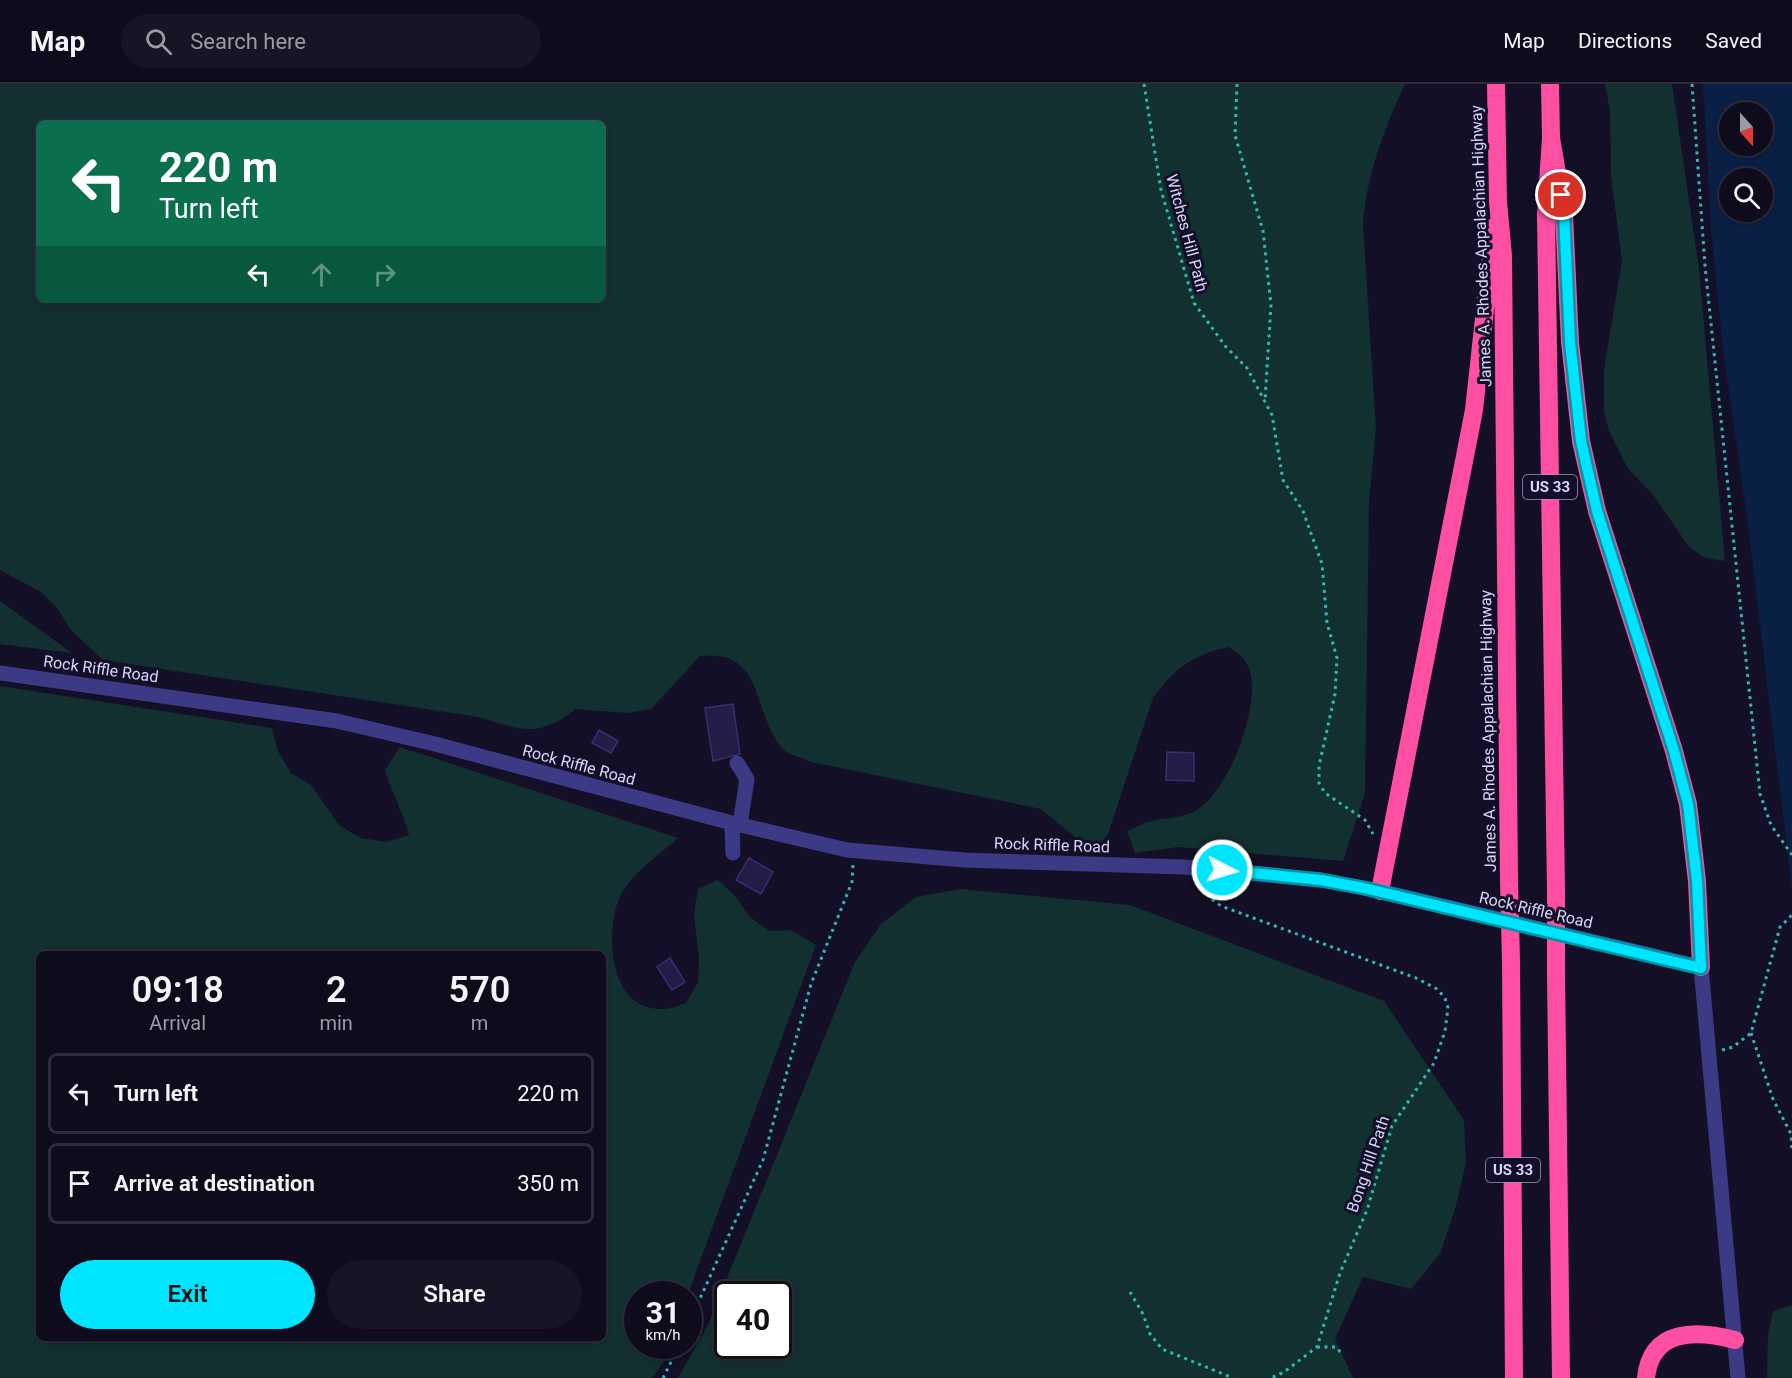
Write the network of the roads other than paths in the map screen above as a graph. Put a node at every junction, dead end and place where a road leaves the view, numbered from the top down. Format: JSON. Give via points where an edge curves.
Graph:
{"nodes":[{"id":1,"x":1496,"y":84,"type":"edge"},
{"id":2,"x":1550,"y":84,"type":"edge"},
{"id":3,"x":1551,"y":138,"type":"junction"},
{"id":4,"x":1498,"y":202,"type":"junction"},
{"id":5,"x":0,"y":673,"type":"edge"},
{"id":6,"x":737,"y":763,"type":"dead end"},
{"id":7,"x":736,"y":824,"type":"junction"},
{"id":8,"x":733,"y":853,"type":"dead end"},
{"id":9,"x":1380,"y":891,"type":"junction"},
{"id":10,"x":1701,"y":968,"type":"junction"},
{"id":11,"x":1735,"y":1340,"type":"junction"},
{"id":12,"x":1514,"y":1378,"type":"edge"},
{"id":13,"x":1561,"y":1378,"type":"edge"},
{"id":14,"x":1646,"y":1378,"type":"edge"},
{"id":15,"x":1738,"y":1378,"type":"edge"}],
"edges":[{"from":1,"to":4,"type":"highway","name":"James A. Rhodes Appalachian Highway","number":"US 33"},
{"from":2,"to":3,"type":"highway","number":"US 33"},
{"from":3,"to":10,"type":"highway","via":[[1564,214],[1570,342],[1581,441],[1597,511],[1688,804]]},
{"from":3,"to":13,"type":"highway","number":"US 33","bridge":true,"via":[[1546,214]]},
{"from":4,"to":9,"type":"highway","via":[[1474,410]]},
{"from":4,"to":12,"type":"highway","name":"James A. Rhodes Appalachian Highway","number":"US 33","bridge":true,"via":[[1503,256]]},
{"from":5,"to":7,"type":"street","name":"Rock Riffle Road","via":[[337,721]]},
{"from":6,"to":7,"type":"street","via":[[747,779]]},
{"from":7,"to":8,"type":"street"},
{"from":7,"to":9,"type":"street","name":"Rock Riffle Road","via":[[853,851],[964,860],[1193,868],[1321,880]]},
{"from":9,"to":10,"type":"street","name":"Rock Riffle Road"},
{"from":10,"to":11,"type":"street"},
{"from":11,"to":14,"type":"highway","via":[[1710,1334],[1676,1337],[1653,1355]]},
{"from":11,"to":15,"type":"street"}]}
